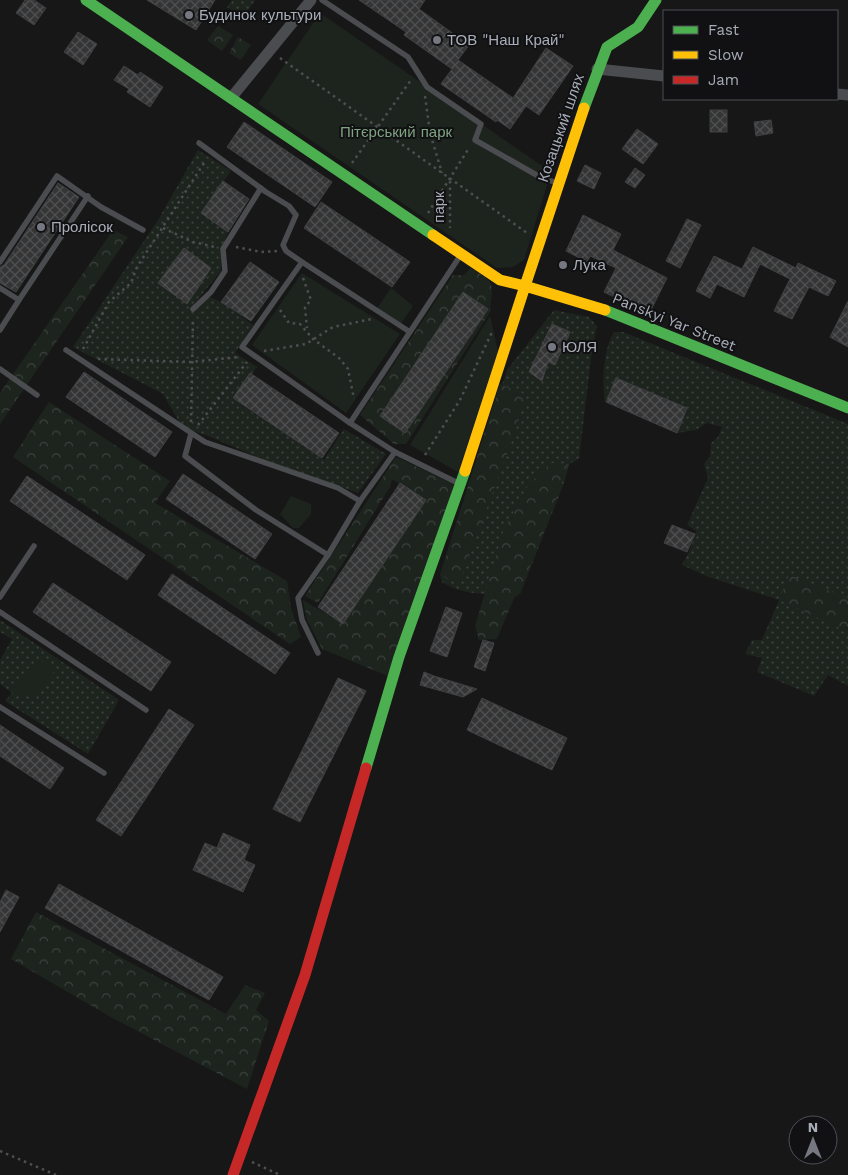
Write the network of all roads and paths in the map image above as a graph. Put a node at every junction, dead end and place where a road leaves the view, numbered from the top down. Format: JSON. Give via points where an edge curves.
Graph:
{"nodes":[{"id":1,"x":86,"y":0,"type":"edge"},
{"id":2,"x":310,"y":0,"type":"edge"},
{"id":3,"x":322,"y":0,"type":"edge"},
{"id":4,"x":656,"y":0,"type":"edge"},
{"id":5,"x":271,"y":49,"type":"junction"},
{"id":6,"x":597,"y":69,"type":"junction"},
{"id":7,"x":417,"y":70,"type":"junction"},
{"id":8,"x":663,"y":76,"type":"edge"},
{"id":9,"x":427,"y":87,"type":"junction"},
{"id":10,"x":231,"y":98,"type":"junction"},
{"id":11,"x":376,"y":128,"type":"junction"},
{"id":12,"x":475,"y":140,"type":"junction"},
{"id":13,"x":199,"y":143,"type":"dead end"},
{"id":14,"x":212,"y":153,"type":"junction"},
{"id":15,"x":343,"y":174,"type":"junction"},
{"id":16,"x":442,"y":175,"type":"junction"},
{"id":17,"x":450,"y":179,"type":"junction"},
{"id":18,"x":557,"y":183,"type":"junction"},
{"id":19,"x":260,"y":188,"type":"junction"},
{"id":20,"x":88,"y":196,"type":"junction"},
{"id":21,"x":424,"y":218,"type":"dead end"},
{"id":22,"x":143,"y":230,"type":"dead end"},
{"id":23,"x":450,"y":236,"type":"dead end"},
{"id":24,"x":540,"y":239,"type":"junction"},
{"id":25,"x":461,"y":254,"type":"junction"},
{"id":26,"x":0,"y":262,"type":"edge"},
{"id":27,"x":302,"y":262,"type":"junction"},
{"id":28,"x":525,"y":286,"type":"junction"},
{"id":29,"x":0,"y":288,"type":"edge"},
{"id":30,"x":20,"y":300,"type":"junction"},
{"id":31,"x":271,"y":306,"type":"junction"},
{"id":32,"x":193,"y":309,"type":"joint"},
{"id":33,"x":382,"y":314,"type":"junction"},
{"id":34,"x":0,"y":330,"type":"edge"},
{"id":35,"x":307,"y":330,"type":"junction"},
{"id":36,"x":493,"y":330,"type":"dead end"},
{"id":37,"x":410,"y":332,"type":"junction"},
{"id":38,"x":313,"y":339,"type":"junction"},
{"id":39,"x":66,"y":350,"type":"dead end"},
{"id":40,"x":252,"y":355,"type":"junction"},
{"id":41,"x":78,"y":358,"type":"junction"},
{"id":42,"x":191,"y":362,"type":"junction"},
{"id":43,"x":0,"y":369,"type":"edge"},
{"id":44,"x":37,"y":395,"type":"dead end"},
{"id":45,"x":848,"y":408,"type":"edge"},
{"id":46,"x":359,"y":409,"type":"junction"},
{"id":47,"x":350,"y":423,"type":"junction"},
{"id":48,"x":192,"y":434,"type":"junction"},
{"id":49,"x":395,"y":452,"type":"junction"},
{"id":50,"x":412,"y":461,"type":"junction"},
{"id":51,"x":461,"y":484,"type":"junction"},
{"id":52,"x":360,"y":501,"type":"junction"},
{"id":53,"x":34,"y":546,"type":"dead end"},
{"id":54,"x":328,"y":555,"type":"junction"},
{"id":55,"x":0,"y":597,"type":"edge"},
{"id":56,"x":0,"y":612,"type":"edge"},
{"id":57,"x":318,"y":653,"type":"dead end"},
{"id":58,"x":0,"y":707,"type":"edge"},
{"id":59,"x":146,"y":710,"type":"dead end"},
{"id":60,"x":104,"y":773,"type":"dead end"},
{"id":61,"x":0,"y":1151,"type":"edge"},
{"id":62,"x":240,"y":1156,"type":"junction"},
{"id":63,"x":56,"y":1175,"type":"edge"},
{"id":64,"x":233,"y":1175,"type":"edge"},
{"id":65,"x":280,"y":1175,"type":"edge"}],
"edges":[{"from":1,"to":10,"type":"street","name":"Panskyi Yar Street"},
{"from":2,"to":5,"type":"street"},
{"from":3,"to":7,"type":"lane","via":[[408,57]]},
{"from":4,"to":6,"type":"street","name":"Козацький шлях","via":[[638,27],[608,47]]},
{"from":5,"to":10,"type":"street"},
{"from":5,"to":11,"type":"path","via":[[285,63]]},
{"from":6,"to":8,"type":"street"},
{"from":6,"to":18,"type":"street","name":"Козацький шлях"},
{"from":7,"to":9,"type":"lane"},
{"from":7,"to":11,"type":"path"},
{"from":9,"to":12,"type":"lane","via":[[481,124]]},
{"from":9,"to":16,"type":"path","name":"парк","via":[[425,99],[430,133]]},
{"from":10,"to":15,"type":"street","name":"Panskyi Yar Street"},
{"from":11,"to":15,"type":"path"},
{"from":11,"to":16,"type":"path"},
{"from":12,"to":17,"type":"path"},
{"from":12,"to":18,"type":"lane","via":[[540,177]]},
{"from":13,"to":14,"type":"lane"},
{"from":14,"to":19,"type":"lane"},
{"from":14,"to":41,"type":"path","via":[[137,267],[131,283],[109,302]]},
{"from":15,"to":25,"type":"street","name":"Panskyi Yar Street"},
{"from":16,"to":17,"type":"path"},
{"from":17,"to":21,"type":"path"},
{"from":17,"to":23,"type":"path","name":"парк"},
{"from":17,"to":24,"type":"path"},
{"from":18,"to":24,"type":"street","name":"Козацький шлях"},
{"from":19,"to":27,"type":"lane","via":[[289,206],[296,215],[283,245]]},
{"from":19,"to":32,"type":"lane","via":[[223,249],[225,271],[211,292]]},
{"from":20,"to":22,"type":"lane","via":[[101,207]]},
{"from":20,"to":26,"type":"lane","via":[[57,176]]},
{"from":20,"to":30,"type":"lane"},
{"from":24,"to":28,"type":"street","name":"Козацький шлях"},
{"from":25,"to":28,"type":"street","name":"Panskyi Yar Street","via":[[500,280]]},
{"from":25,"to":37,"type":"lane"},
{"from":27,"to":31,"type":"lane"},
{"from":27,"to":33,"type":"lane"},
{"from":27,"to":35,"type":"path","via":[[304,285],[311,300],[305,307]]},
{"from":28,"to":45,"type":"street","name":"Panskyi Yar Street","via":[[609,311]]},
{"from":28,"to":51,"type":"street"},
{"from":29,"to":30,"type":"lane"},
{"from":30,"to":34,"type":"lane"},
{"from":31,"to":35,"type":"path","via":[[282,311],[289,323],[300,324]]},
{"from":31,"to":40,"type":"lane","via":[[242,347]]},
{"from":32,"to":42,"type":"path"},
{"from":33,"to":37,"type":"lane"},
{"from":33,"to":38,"type":"path","via":[[373,319],[333,327]]},
{"from":35,"to":38,"type":"path"},
{"from":36,"to":50,"type":"path","via":[[460,400],[427,454]]},
{"from":37,"to":46,"type":"lane"},
{"from":38,"to":40,"type":"path","via":[[306,344]]},
{"from":38,"to":46,"type":"path","via":[[348,369]]},
{"from":39,"to":41,"type":"lane"},
{"from":40,"to":42,"type":"path"},
{"from":40,"to":47,"type":"lane"},
{"from":40,"to":48,"type":"path"},
{"from":41,"to":42,"type":"path"},
{"from":41,"to":48,"type":"lane"},
{"from":42,"to":48,"type":"path"},
{"from":43,"to":44,"type":"lane"},
{"from":46,"to":47,"type":"lane"},
{"from":47,"to":49,"type":"lane"},
{"from":48,"to":52,"type":"lane","via":[[206,442],[338,488]]},
{"from":48,"to":54,"type":"lane","via":[[185,456],[256,510]]},
{"from":49,"to":50,"type":"lane"},
{"from":49,"to":52,"type":"lane"},
{"from":50,"to":51,"type":"lane"},
{"from":51,"to":62,"type":"street","via":[[399,657],[305,975]]},
{"from":52,"to":54,"type":"lane"},
{"from":53,"to":55,"type":"lane"},
{"from":54,"to":57,"type":"lane","via":[[298,598],[302,620]]},
{"from":56,"to":59,"type":"lane"},
{"from":58,"to":60,"type":"lane"},
{"from":61,"to":63,"type":"path"},
{"from":62,"to":64,"type":"street"},
{"from":62,"to":65,"type":"path"}]}
